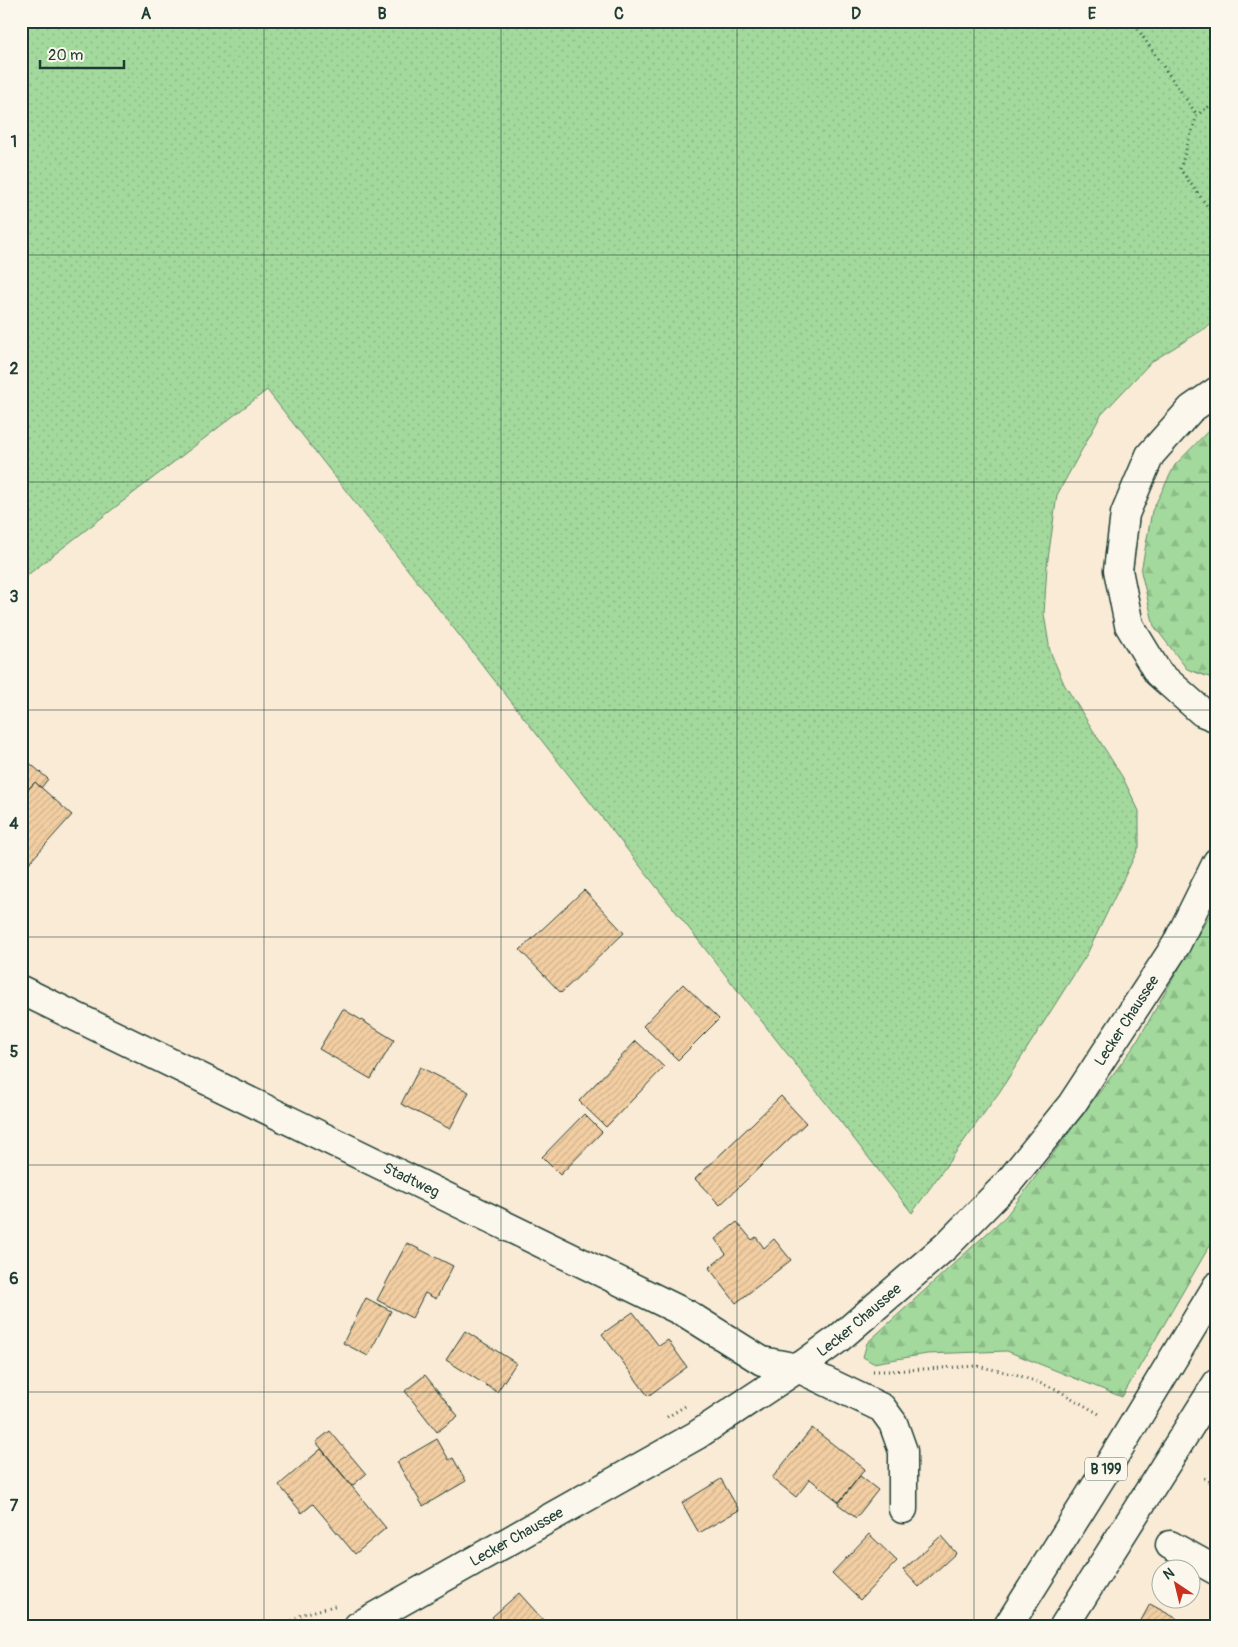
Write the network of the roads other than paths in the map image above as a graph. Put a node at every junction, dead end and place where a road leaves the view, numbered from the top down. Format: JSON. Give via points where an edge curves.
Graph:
{"nodes":[{"id":1,"x":1217,"y":391,"type":"edge"},
{"id":2,"x":1217,"y":718,"type":"edge"},
{"id":3,"x":1217,"y":862,"type":"edge"},
{"id":4,"x":21,"y":990,"type":"edge"},
{"id":5,"x":1217,"y":1286,"type":"edge"},
{"id":6,"x":798,"y":1368,"type":"junction"},
{"id":7,"x":1217,"y":1383,"type":"edge"},
{"id":8,"x":903,"y":1509,"type":"dead end"},
{"id":9,"x":1170,"y":1546,"type":"dead end"},
{"id":10,"x":1217,"y":1571,"type":"edge"},
{"id":11,"x":358,"y":1626,"type":"edge"},
{"id":12,"x":1008,"y":1626,"type":"edge"},
{"id":13,"x":1064,"y":1626,"type":"edge"}],
"edges":[{"from":1,"to":2,"type":"main road","via":[[1192,409],[1150,455],[1125,514],[1118,570],[1129,625],[1158,673],[1202,712]]},
{"from":3,"to":6,"type":"main road","name":"Lecker Chaussee","via":[[1176,945],[1072,1104],[1008,1183],[946,1246],[838,1339]]},
{"from":4,"to":6,"type":"main road","name":"Stadtweg","via":[[687,1314],[762,1361]]},
{"from":5,"to":12,"type":"main road","number":"B 199"},
{"from":6,"to":8,"type":"main road","name":"Stadtweg","via":[[882,1408],[894,1423],[903,1451]]},
{"from":6,"to":11,"type":"main road","name":"Lecker Chaussee","via":[[696,1435]]},
{"from":7,"to":13,"type":"main road"},
{"from":9,"to":10,"type":"main road"}]}
